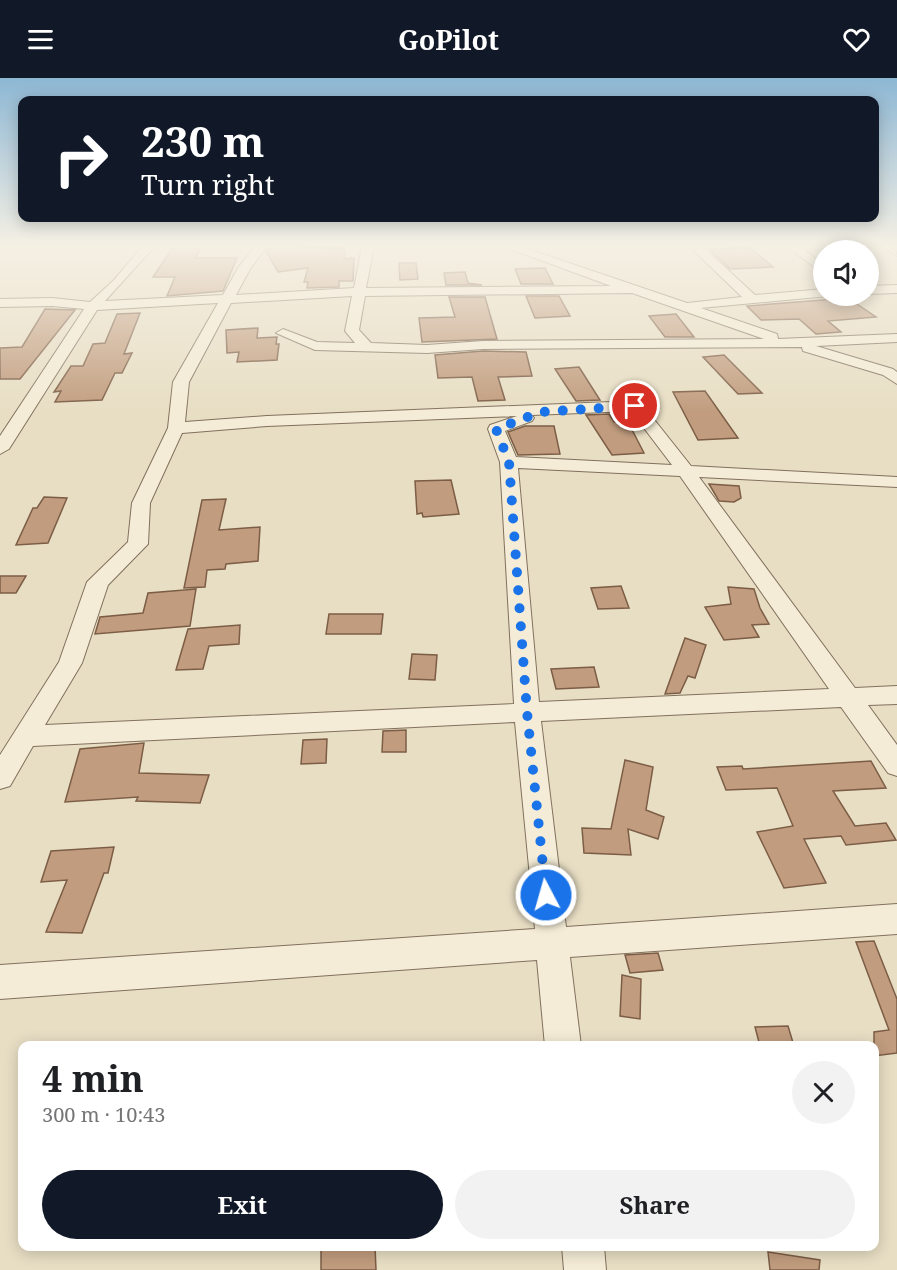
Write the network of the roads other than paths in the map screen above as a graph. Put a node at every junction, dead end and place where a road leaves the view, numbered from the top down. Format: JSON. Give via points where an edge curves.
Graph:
{"nodes":[{"id":1,"x":98,"y":302,"type":"edge"},
{"id":2,"x":159,"y":302,"type":"edge"},
{"id":3,"x":225,"y":302,"type":"edge"},
{"id":4,"x":357,"y":302,"type":"edge"},
{"id":5,"x":671,"y":302,"type":"edge"},
{"id":6,"x":734,"y":302,"type":"edge"},
{"id":7,"x":0,"y":303,"type":"edge"},
{"id":8,"x":93,"y":306,"type":"junction"},
{"id":9,"x":684,"y":306,"type":"junction"},
{"id":10,"x":283,"y":333,"type":"dead end"},
{"id":11,"x":897,"y":338,"type":"edge"},
{"id":12,"x":790,"y":343,"type":"junction"},
{"id":13,"x":365,"y":345,"type":"junction"},
{"id":14,"x":894,"y":374,"type":"edge"},
{"id":15,"x":541,"y":412,"type":"junction"},
{"id":16,"x":176,"y":428,"type":"junction"},
{"id":17,"x":8,"y":430,"type":"edge"},
{"id":18,"x":0,"y":449,"type":"edge"},
{"id":19,"x":509,"y":462,"type":"junction"},
{"id":20,"x":686,"y":473,"type":"junction"},
{"id":21,"x":897,"y":482,"type":"edge"},
{"id":22,"x":897,"y":695,"type":"edge"},
{"id":23,"x":850,"y":696,"type":"junction"},
{"id":24,"x":527,"y":712,"type":"junction"},
{"id":25,"x":25,"y":736,"type":"junction"},
{"id":26,"x":897,"y":765,"type":"edge"},
{"id":27,"x":0,"y":778,"type":"edge"},
{"id":28,"x":897,"y":919,"type":"edge"},
{"id":29,"x":550,"y":941,"type":"junction"},
{"id":30,"x":0,"y":982,"type":"edge"},
{"id":31,"x":562,"y":1041,"type":"edge"},
{"id":32,"x":583,"y":1251,"type":"edge"},
{"id":33,"x":585,"y":1270,"type":"edge"}],
"edges":[{"from":1,"to":8,"type":"street"},
{"from":2,"to":8,"type":"street"},
{"from":3,"to":16,"type":"street","via":[[181,382]]},
{"from":4,"to":13,"type":"street","via":[[352,331]]},
{"from":5,"to":9,"type":"street"},
{"from":6,"to":9,"type":"street"},
{"from":7,"to":8,"type":"street"},
{"from":8,"to":17,"type":"street"},
{"from":9,"to":12,"type":"street"},
{"from":10,"to":13,"type":"street","via":[[315,346]]},
{"from":11,"to":12,"type":"street"},
{"from":12,"to":13,"type":"street","via":[[483,345],[427,349]]},
{"from":12,"to":14,"type":"street"},
{"from":15,"to":16,"type":"street","via":[[471,412]]},
{"from":15,"to":19,"type":"street","via":[[496,429]]},
{"from":15,"to":20,"type":"street","via":[[635,406]]},
{"from":16,"to":25,"type":"street","via":[[141,503],[138,543],[98,582],[70,663]]},
{"from":17,"to":18,"type":"street"},
{"from":19,"to":20,"type":"street"},
{"from":19,"to":24,"type":"street"},
{"from":20,"to":21,"type":"street"},
{"from":20,"to":23,"type":"street"},
{"from":22,"to":23,"type":"street"},
{"from":23,"to":24,"type":"street"},
{"from":23,"to":26,"type":"street"},
{"from":24,"to":25,"type":"street"},
{"from":24,"to":29,"type":"street"},
{"from":25,"to":27,"type":"street"},
{"from":28,"to":29,"type":"street"},
{"from":29,"to":30,"type":"street"},
{"from":29,"to":31,"type":"street"},
{"from":32,"to":33,"type":"street"}]}
